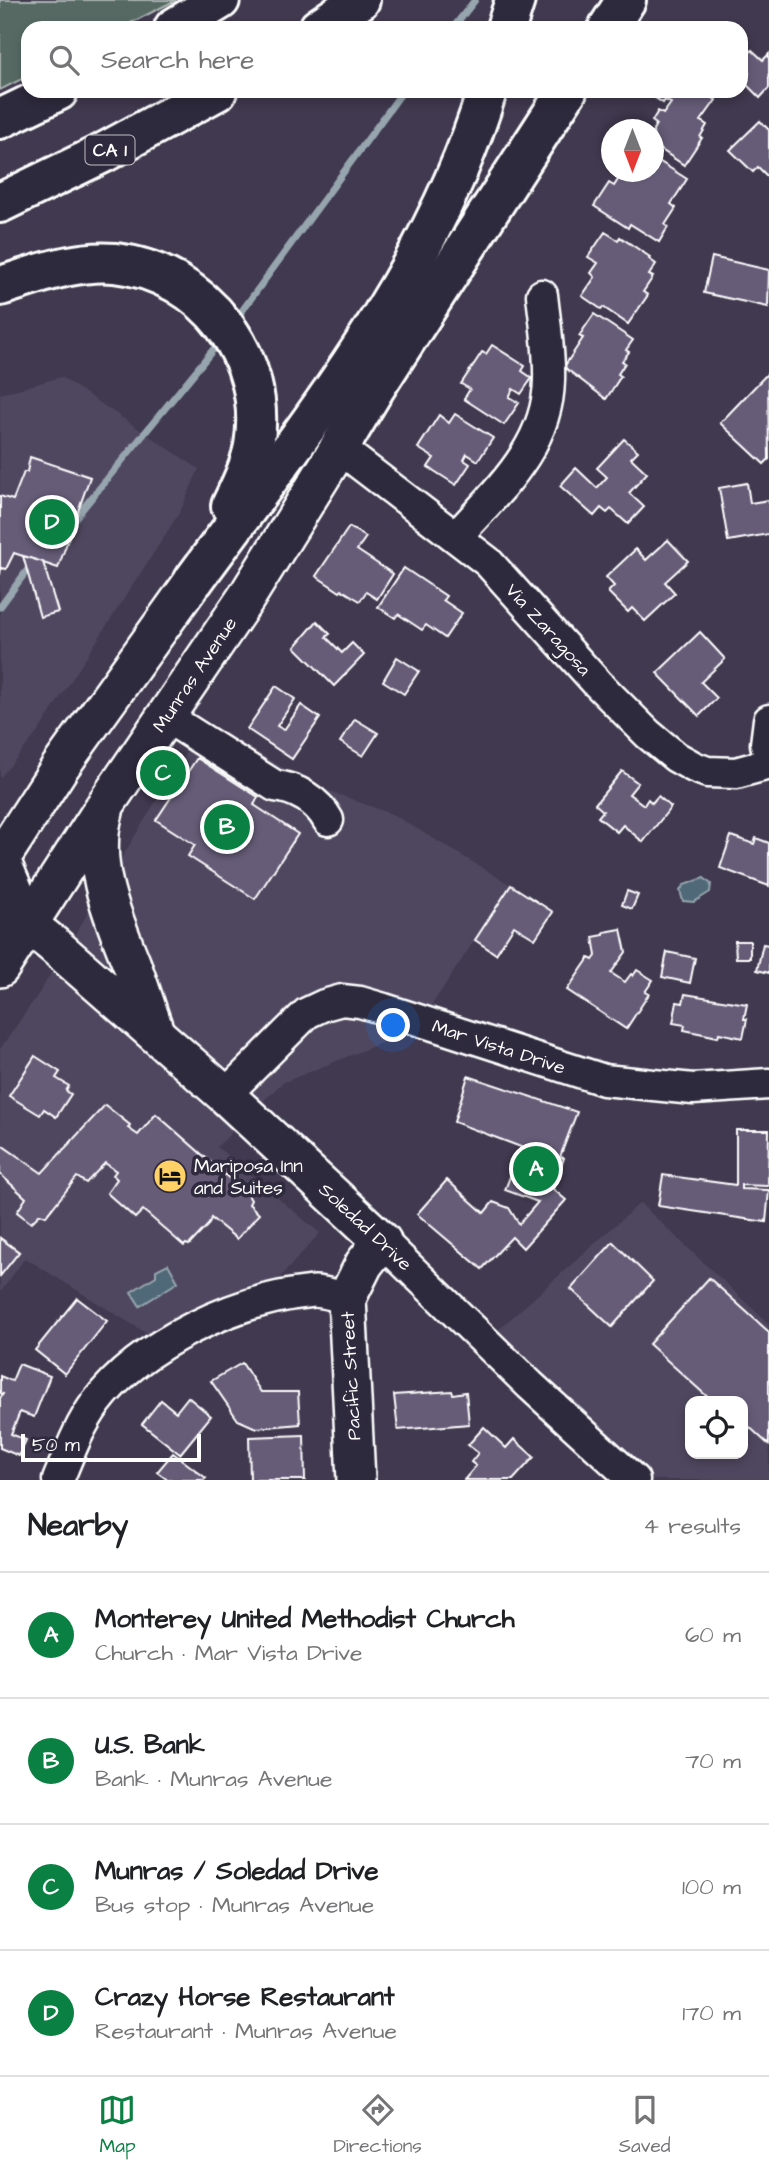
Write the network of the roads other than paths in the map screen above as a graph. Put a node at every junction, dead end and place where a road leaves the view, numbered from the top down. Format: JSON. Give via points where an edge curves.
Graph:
{"nodes":[{"id":1,"x":220,"y":0,"type":"edge"},
{"id":2,"x":360,"y":0,"type":"edge"},
{"id":3,"x":515,"y":0,"type":"edge"},
{"id":4,"x":626,"y":0,"type":"edge"},
{"id":5,"x":186,"y":21,"type":"edge"},
{"id":6,"x":329,"y":21,"type":"edge"},
{"id":7,"x":508,"y":21,"type":"edge"},
{"id":8,"x":612,"y":21,"type":"edge"},
{"id":9,"x":44,"y":98,"type":"edge"},
{"id":10,"x":204,"y":98,"type":"edge"},
{"id":11,"x":485,"y":98,"type":"edge"},
{"id":12,"x":562,"y":98,"type":"edge"},
{"id":13,"x":0,"y":119,"type":"edge"},
{"id":14,"x":0,"y":203,"type":"edge"},
{"id":15,"x":0,"y":286,"type":"edge"},
{"id":16,"x":542,"y":295,"type":"dead end"},
{"id":17,"x":339,"y":448,"type":"junction"},
{"id":18,"x":456,"y":537,"type":"junction"},
{"id":19,"x":194,"y":580,"type":"junction"},
{"id":20,"x":166,"y":716,"type":"junction"},
{"id":21,"x":769,"y":720,"type":"edge"},
{"id":22,"x":769,"y":757,"type":"edge"},
{"id":23,"x":769,"y":764,"type":"edge"},
{"id":24,"x":275,"y":786,"type":"dead end"},
{"id":25,"x":108,"y":801,"type":"junction"},
{"id":26,"x":0,"y":859,"type":"edge"},
{"id":27,"x":14,"y":919,"type":"edge"},
{"id":28,"x":0,"y":968,"type":"edge"},
{"id":29,"x":156,"y":1035,"type":"junction"},
{"id":30,"x":769,"y":1084,"type":"edge"},
{"id":31,"x":225,"y":1095,"type":"junction"},
{"id":32,"x":382,"y":1241,"type":"junction"},
{"id":33,"x":346,"y":1298,"type":"junction"},
{"id":34,"x":58,"y":1480,"type":"edge"},
{"id":35,"x":356,"y":1480,"type":"edge"},
{"id":36,"x":634,"y":1480,"type":"edge"}],
"edges":[{"from":1,"to":5,"type":"highway"},
{"from":2,"to":6,"type":"highway"},
{"from":3,"to":7,"type":"highway"},
{"from":4,"to":8,"type":"highway"},
{"from":9,"to":13,"type":"highway"},
{"from":10,"to":14,"type":"highway","number":"CA 1"},
{"from":11,"to":19,"type":"highway","via":[[462,163],[401,285],[335,387]]},
{"from":12,"to":17,"type":"highway"},
{"from":15,"to":19,"type":"highway","via":[[82,263],[130,265],[162,275],[192,292],[234,338],[252,383],[254,448],[237,494]]},
{"from":16,"to":18,"type":"street","via":[[549,379],[541,427],[522,463]]},
{"from":17,"to":18,"type":"street","name":"Via Zaragosa"},
{"from":17,"to":20,"type":"main road","name":"Munras Avenue"},
{"from":18,"to":23,"type":"street","name":"Via Zaragosa","via":[[488,562],[597,683],[676,757],[707,772],[736,773]]},
{"from":19,"to":26,"type":"main road"},
{"from":20,"to":24,"type":"street"},
{"from":20,"to":25,"type":"main road","name":"Munras Avenue"},
{"from":21,"to":22,"type":"street"},
{"from":25,"to":27,"type":"main road","name":"Munras Avenue"},
{"from":25,"to":29,"type":"main road","via":[[101,825],[102,880]]},
{"from":26,"to":27,"type":"main road","name":"Soledad Drive"},
{"from":27,"to":28,"type":"main road","name":"Munras Avenue"},
{"from":27,"to":29,"type":"main road","name":"Soledad Drive"},
{"from":29,"to":31,"type":"main road","name":"Soledad Drive"},
{"from":30,"to":31,"type":"street","name":"Mar Vista Drive","via":[[693,1089],[604,1080],[384,1009],[342,1000],[307,1013]]},
{"from":31,"to":32,"type":"main road","name":"Soledad Drive"},
{"from":32,"to":33,"type":"main road","name":"Pacific Street"},
{"from":32,"to":36,"type":"street","name":"Soledad Drive"},
{"from":33,"to":34,"type":"street","via":[[313,1291],[271,1299],[213,1318],[160,1348],[127,1371],[96,1404]]},
{"from":33,"to":35,"type":"main road","name":"Pacific Street"}]}
